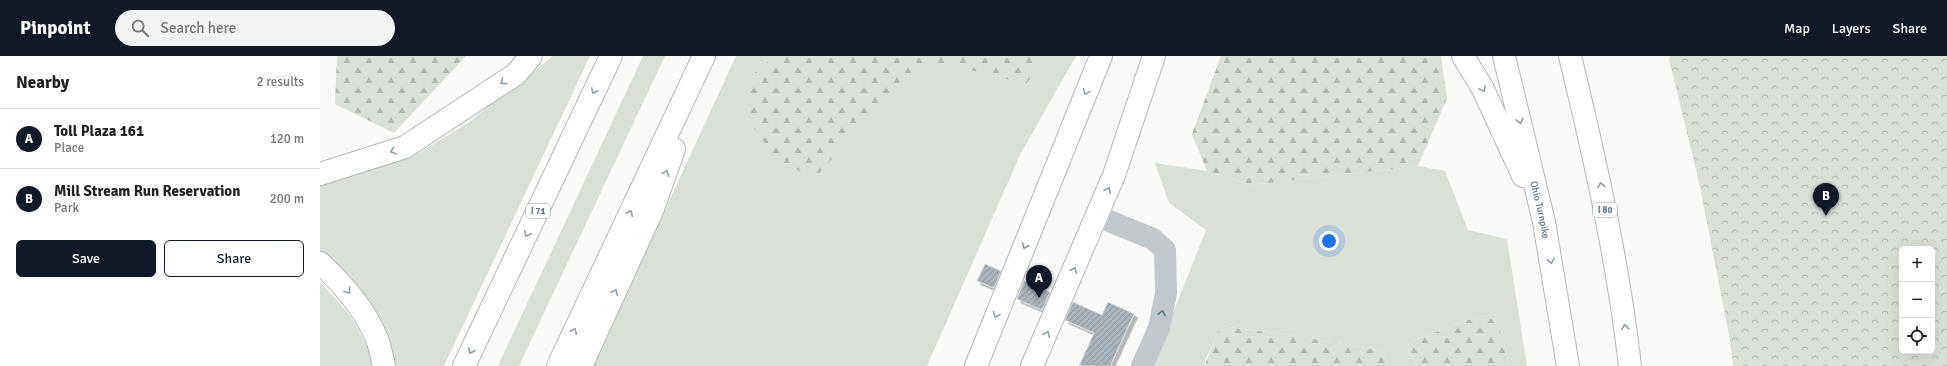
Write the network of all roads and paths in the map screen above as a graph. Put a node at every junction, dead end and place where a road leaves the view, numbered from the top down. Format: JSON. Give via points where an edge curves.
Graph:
{"nodes":[{"id":1,"x":531,"y":56,"type":"edge"},
{"id":2,"x":611,"y":56,"type":"edge"},
{"id":3,"x":706,"y":56,"type":"edge"},
{"id":4,"x":1101,"y":56,"type":"edge"},
{"id":5,"x":1463,"y":56,"type":"edge"},
{"id":6,"x":1504,"y":56,"type":"edge"},
{"id":7,"x":1570,"y":56,"type":"edge"},
{"id":8,"x":1155,"y":60,"type":"edge"},
{"id":9,"x":320,"y":174,"type":"edge"},
{"id":10,"x":1097,"y":216,"type":"junction"},
{"id":11,"x":1544,"y":222,"type":"junction"},
{"id":12,"x":320,"y":263,"type":"edge"},
{"id":13,"x":384,"y":366,"type":"edge"},
{"id":14,"x":464,"y":366,"type":"edge"},
{"id":15,"x":558,"y":366,"type":"edge"},
{"id":16,"x":581,"y":366,"type":"edge"},
{"id":17,"x":976,"y":366,"type":"edge"},
{"id":18,"x":1032,"y":366,"type":"edge"},
{"id":19,"x":1142,"y":366,"type":"edge"},
{"id":20,"x":1568,"y":366,"type":"edge"},
{"id":21,"x":1630,"y":366,"type":"edge"}],
"edges":[{"from":1,"to":9,"type":"highway","one_way":true,"via":[[516,74],[406,147]]},
{"from":2,"to":14,"type":"highway","number":"I 71","one_way":true},
{"from":15,"to":3,"type":"highway","one_way":true},
{"from":16,"to":3,"type":"highway","one_way":true,"via":[[652,211]]},
{"from":4,"to":17,"type":"highway","one_way":true},
{"from":5,"to":11,"type":"highway","one_way":true,"via":[[1483,89]]},
{"from":6,"to":11,"type":"highway","name":"Ohio Turnpike","one_way":true},
{"from":21,"to":7,"type":"highway","number":"I 80","one_way":true,"via":[[1623,307],[1599,175]]},
{"from":10,"to":8,"type":"highway","one_way":true},
{"from":18,"to":10,"type":"highway","one_way":true},
{"from":19,"to":10,"type":"lane","one_way":true,"via":[[1159,328],[1166,293],[1164,250],[1153,239]]},
{"from":11,"to":20,"type":"highway","name":"Ohio Turnpike","one_way":true},
{"from":12,"to":13,"type":"highway","one_way":true,"via":[[341,282],[360,308],[377,339]]}]}
